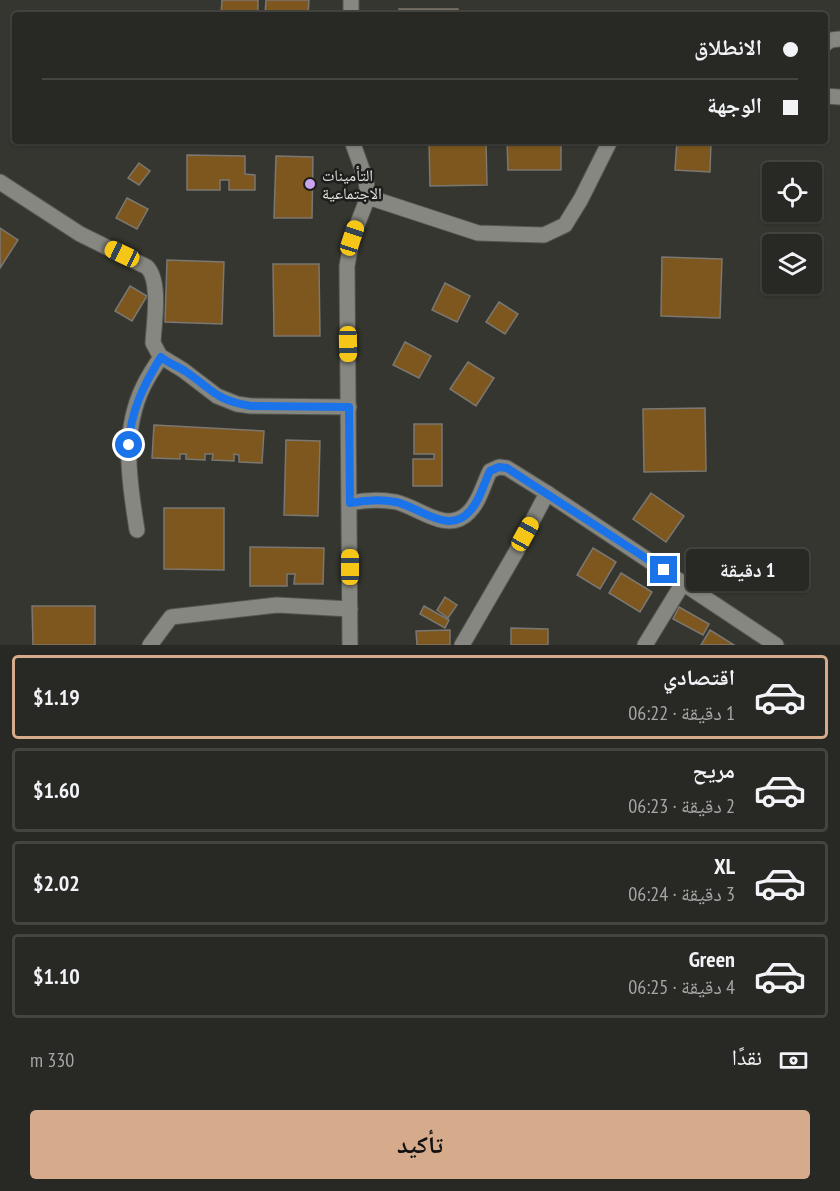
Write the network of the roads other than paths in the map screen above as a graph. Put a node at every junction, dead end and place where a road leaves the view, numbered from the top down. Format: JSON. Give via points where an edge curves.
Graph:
{"nodes":[{"id":1,"x":353,"y":144,"type":"edge"},
{"id":2,"x":609,"y":144,"type":"edge"},
{"id":3,"x":0,"y":182,"type":"edge"},
{"id":4,"x":368,"y":197,"type":"junction"},
{"id":5,"x":161,"y":357,"type":"junction"},
{"id":6,"x":349,"y":407,"type":"junction"},
{"id":7,"x":547,"y":493,"type":"junction"},
{"id":8,"x":350,"y":503,"type":"junction"},
{"id":9,"x":137,"y":530,"type":"dead end"},
{"id":10,"x":683,"y":583,"type":"junction"},
{"id":11,"x":350,"y":609,"type":"junction"},
{"id":12,"x":150,"y":645,"type":"edge"},
{"id":13,"x":350,"y":645,"type":"edge"},
{"id":14,"x":462,"y":645,"type":"edge"},
{"id":15,"x":645,"y":645,"type":"edge"},
{"id":16,"x":776,"y":645,"type":"edge"}],
"edges":[{"from":1,"to":4,"type":"street"},
{"from":2,"to":4,"type":"street","via":[[565,225],[544,235],[478,233]]},
{"from":3,"to":5,"type":"street","via":[[80,234],[151,271],[155,282],[153,343]]},
{"from":4,"to":6,"type":"street","via":[[346,266]]},
{"from":5,"to":6,"type":"street","via":[[217,396],[237,404]]},
{"from":5,"to":9,"type":"street","via":[[143,386],[130,428],[128,479]]},
{"from":6,"to":8,"type":"street"},
{"from":7,"to":8,"type":"street","via":[[499,467],[490,471],[475,505],[462,519],[434,519],[405,505],[380,500]]},
{"from":7,"to":10,"type":"street"},
{"from":7,"to":14,"type":"street"},
{"from":8,"to":11,"type":"street"},
{"from":10,"to":15,"type":"street"},
{"from":10,"to":16,"type":"street"},
{"from":11,"to":12,"type":"street","via":[[277,604],[171,617]]},
{"from":11,"to":13,"type":"street"}]}
